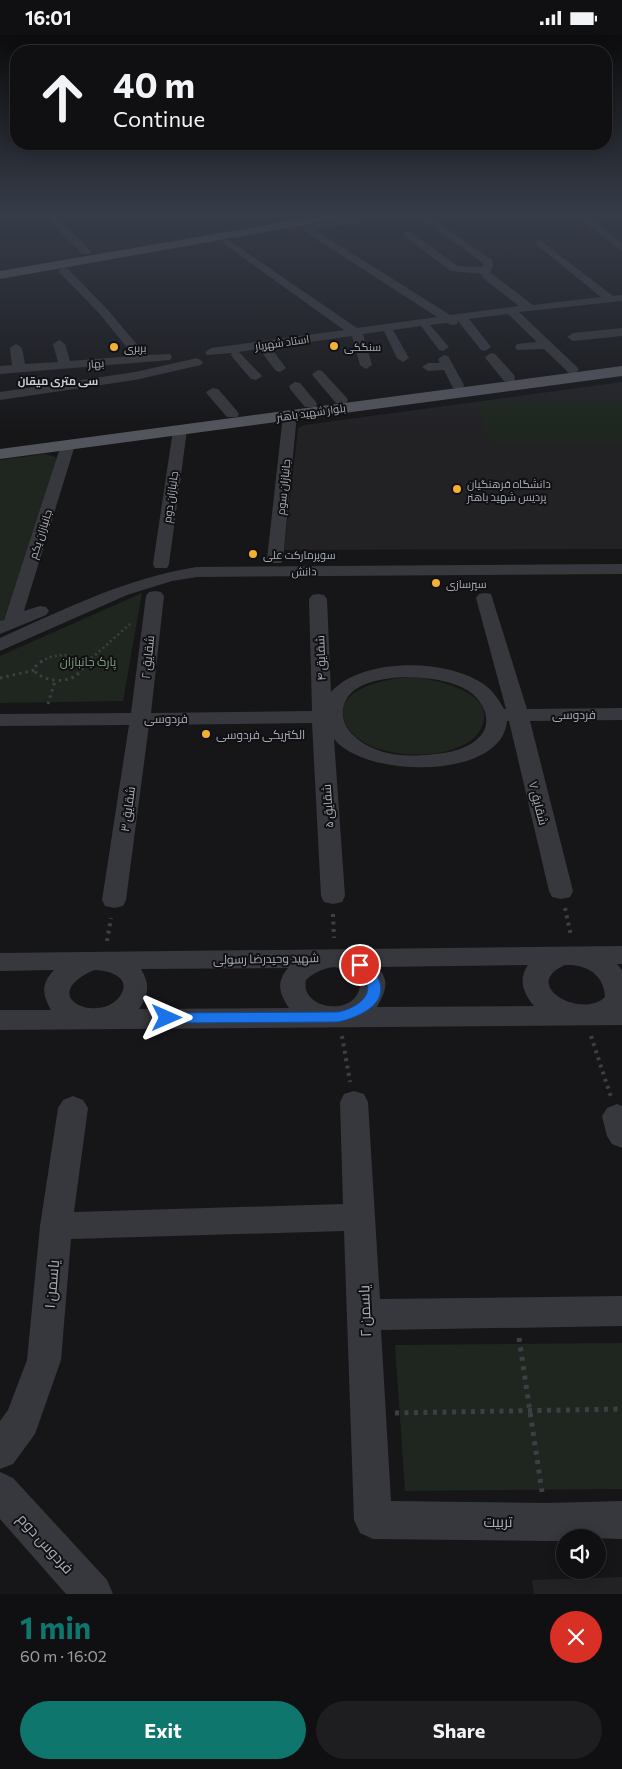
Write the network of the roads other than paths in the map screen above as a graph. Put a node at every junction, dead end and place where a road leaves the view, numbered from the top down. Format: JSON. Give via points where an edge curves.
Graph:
{"nodes":[{"id":1,"x":79,"y":287,"type":"edge"},
{"id":2,"x":290,"y":287,"type":"edge"},
{"id":3,"x":399,"y":287,"type":"edge"},
{"id":4,"x":502,"y":287,"type":"edge"},
{"id":5,"x":595,"y":287,"type":"edge"},
{"id":6,"x":622,"y":298,"type":"edge"},
{"id":7,"x":610,"y":299,"type":"junction"},
{"id":8,"x":531,"y":309,"type":"junction"},
{"id":9,"x":514,"y":314,"type":"junction"},
{"id":10,"x":455,"y":321,"type":"junction"},
{"id":11,"x":426,"y":327,"type":"junction"},
{"id":12,"x":389,"y":332,"type":"junction"},
{"id":13,"x":622,"y":332,"type":"edge"},
{"id":14,"x":357,"y":334,"type":"junction"},
{"id":15,"x":594,"y":335,"type":"junction"},
{"id":16,"x":573,"y":337,"type":"dead end"},
{"id":17,"x":59,"y":344,"type":"dead end"},
{"id":18,"x":606,"y":344,"type":"dead end"},
{"id":19,"x":547,"y":345,"type":"junction"},
{"id":20,"x":521,"y":347,"type":"dead end"},
{"id":21,"x":16,"y":348,"type":"dead end"},
{"id":22,"x":266,"y":351,"type":"junction"},
{"id":23,"x":214,"y":355,"type":"junction"},
{"id":24,"x":237,"y":355,"type":"junction"},
{"id":25,"x":445,"y":357,"type":"junction"},
{"id":26,"x":195,"y":358,"type":"junction"},
{"id":27,"x":403,"y":358,"type":"dead end"},
{"id":28,"x":143,"y":359,"type":"junction"},
{"id":29,"x":622,"y":363,"type":"edge"},
{"id":30,"x":65,"y":365,"type":"junction"},
{"id":31,"x":366,"y":365,"type":"dead end"},
{"id":32,"x":428,"y":367,"type":"dead end"},
{"id":33,"x":19,"y":369,"type":"junction"},
{"id":34,"x":280,"y":369,"type":"dead end"},
{"id":35,"x":0,"y":370,"type":"edge"},
{"id":36,"x":573,"y":370,"type":"junction"},
{"id":37,"x":622,"y":371,"type":"edge"},
{"id":38,"x":318,"y":374,"type":"dead end"},
{"id":39,"x":256,"y":376,"type":"dead end"},
{"id":40,"x":509,"y":378,"type":"junction"},
{"id":41,"x":458,"y":385,"type":"junction"},
{"id":42,"x":295,"y":386,"type":"dead end"},
{"id":43,"x":213,"y":392,"type":"dead end"},
{"id":44,"x":0,"y":396,"type":"edge"},
{"id":45,"x":341,"y":400,"type":"junction"},
{"id":46,"x":310,"y":404,"type":"junction"},
{"id":47,"x":232,"y":414,"type":"junction"},
{"id":48,"x":290,"y":415,"type":"junction"},
{"id":49,"x":180,"y":430,"type":"junction"},
{"id":50,"x":0,"y":445,"type":"edge"},
{"id":51,"x":68,"y":445,"type":"junction"},
{"id":52,"x":0,"y":454,"type":"edge"},
{"id":53,"x":622,"y":558,"type":"edge"},
{"id":54,"x":275,"y":559,"type":"junction"},
{"id":55,"x":161,"y":564,"type":"junction"},
{"id":56,"x":622,"y":569,"type":"edge"},
{"id":57,"x":485,"y":598,"type":"dead end"},
{"id":58,"x":318,"y":599,"type":"dead end"},
{"id":59,"x":154,"y":603,"type":"road end"},
{"id":60,"x":6,"y":625,"type":"edge"},
{"id":61,"x":0,"y":645,"type":"edge"},
{"id":62,"x":507,"y":714,"type":"junction"},
{"id":63,"x":622,"y":714,"type":"edge"},
{"id":64,"x":327,"y":717,"type":"junction"},
{"id":65,"x":0,"y":719,"type":"edge"},
{"id":66,"x":140,"y":719,"type":"junction"},
{"id":67,"x":561,"y":891,"type":"road end"},
{"id":68,"x":333,"y":896,"type":"road end"},
{"id":69,"x":114,"y":900,"type":"road end"},
{"id":70,"x":576,"y":955,"type":"junction"},
{"id":71,"x":622,"y":955,"type":"edge"},
{"id":72,"x":335,"y":958,"type":"junction"},
{"id":73,"x":104,"y":961,"type":"junction"},
{"id":74,"x":0,"y":962,"type":"edge"},
{"id":75,"x":622,"y":1015,"type":"edge"},
{"id":76,"x":584,"y":1016,"type":"junction"},
{"id":77,"x":338,"y":1017,"type":"junction"},
{"id":78,"x":91,"y":1019,"type":"junction"},
{"id":79,"x":0,"y":1021,"type":"edge"},
{"id":80,"x":354,"y":1102,"type":"road end"},
{"id":81,"x":74,"y":1108,"type":"dead end"},
{"id":82,"x":360,"y":1217,"type":"junction"},
{"id":83,"x":56,"y":1226,"type":"junction"},
{"id":84,"x":622,"y":1311,"type":"edge"},
{"id":85,"x":364,"y":1315,"type":"junction"},
{"id":86,"x":0,"y":1451,"type":"edge"},
{"id":87,"x":0,"y":1491,"type":"edge"},
{"id":88,"x":373,"y":1520,"type":"joint"},
{"id":89,"x":622,"y":1520,"type":"edge"},
{"id":90,"x":93,"y":1594,"type":"edge"}],
"edges":[{"from":1,"to":28,"type":"street"},
{"from":2,"to":14,"type":"street"},
{"from":3,"to":10,"type":"street"},
{"from":4,"to":8,"type":"street"},
{"from":5,"to":7,"type":"street"},
{"from":6,"to":7,"type":"street","name":"استاد شهریار"},
{"from":7,"to":8,"type":"street","name":"استاد شهریار"},
{"from":8,"to":9,"type":"street","name":"استاد شهریار"},
{"from":8,"to":10,"type":"street","name":"استاد شهریار"},
{"from":9,"to":10,"type":"street","name":"استاد شهریار"},
{"from":9,"to":19,"type":"street"},
{"from":10,"to":11,"type":"street","name":"استاد شهریار"},
{"from":10,"to":14,"type":"street","name":"استاد شهریار"},
{"from":10,"to":40,"type":"street","via":[[488,352]]},
{"from":11,"to":12,"type":"street","name":"استاد شهریار"},
{"from":11,"to":25,"type":"street"},
{"from":12,"to":14,"type":"street","name":"استاد شهریار"},
{"from":12,"to":27,"type":"street"},
{"from":13,"to":15,"type":"street"},
{"from":14,"to":22,"type":"street","name":"استاد شهریار"},
{"from":14,"to":23,"type":"street","name":"استاد شهریار"},
{"from":14,"to":31,"type":"street"},
{"from":15,"to":16,"type":"street"},
{"from":15,"to":18,"type":"street"},
{"from":17,"to":30,"type":"street"},
{"from":19,"to":20,"type":"street"},
{"from":19,"to":36,"type":"street"},
{"from":21,"to":33,"type":"street"},
{"from":22,"to":24,"type":"street","name":"استاد شهریار"},
{"from":22,"to":34,"type":"street"},
{"from":23,"to":24,"type":"street","name":"استاد شهریار"},
{"from":23,"to":26,"type":"street","via":[[207,362]]},
{"from":24,"to":39,"type":"street"},
{"from":25,"to":32,"type":"street"},
{"from":25,"to":41,"type":"street"},
{"from":26,"to":28,"type":"street","name":"بهار"},
{"from":26,"to":44,"type":"street","via":[[134,376]]},
{"from":28,"to":30,"type":"street","name":"بهار"},
{"from":29,"to":36,"type":"main road","name":"بلوار شهید باهنر"},
{"from":30,"to":33,"type":"street","name":"بهار"},
{"from":33,"to":35,"type":"street","name":"بهار"},
{"from":36,"to":40,"type":"main road","name":"بلوار شهید باهنر"},
{"from":37,"to":48,"type":"main road","name":"بلوار شهید باهنر"},
{"from":38,"to":45,"type":"street"},
{"from":40,"to":41,"type":"main road","name":"بلوار شهید باهنر"},
{"from":41,"to":45,"type":"main road","name":"بلوار شهید باهنر"},
{"from":42,"to":46,"type":"street"},
{"from":43,"to":47,"type":"street"},
{"from":45,"to":46,"type":"main road","name":"بلوار شهید باهنر"},
{"from":46,"to":47,"type":"main road","name":"بلوار شهید باهنر"},
{"from":47,"to":50,"type":"main road","name":"بلوار شهید باهنر"},
{"from":48,"to":49,"type":"main road","name":"بلوار شهید باهنر"},
{"from":48,"to":54,"type":"street","name":"جانبازان سوم"},
{"from":49,"to":51,"type":"main road","name":"بلوار شهید باهنر"},
{"from":49,"to":55,"type":"street","name":"جانبازان دوم"},
{"from":51,"to":52,"type":"main road","name":"بلوار شهید باهنر"},
{"from":51,"to":60,"type":"street","name":"جانبازان یکم"},
{"from":53,"to":54,"type":"street","name":"دانش"},
{"from":54,"to":55,"type":"street","name":"دانش","via":[[191,560]]},
{"from":55,"to":60,"type":"street","name":"دانش"},
{"from":56,"to":61,"type":"street","name":"دانش","via":[[174,574],[105,598]]},
{"from":57,"to":62,"type":"street","name":"شقایق ۷"},
{"from":58,"to":64,"type":"street","name":"شقایق ۴"},
{"from":59,"to":66,"type":"street","name":"شقایق ۲"},
{"from":62,"to":63,"type":"street","name":"فردوسی"},
{"from":62,"to":64,"type":"street","via":[[455,678],[431,672],[406,671],[381,673],[360,680],[343,690]]},
{"from":62,"to":64,"type":"street","via":[[485,743],[473,750],[443,760],[415,762],[388,759],[364,751],[345,739]]},
{"from":62,"to":67,"type":"street","name":"شقایق ۷"},
{"from":64,"to":66,"type":"street","name":"فردوسی"},
{"from":64,"to":68,"type":"street","name":"شقایق ۵"},
{"from":65,"to":66,"type":"street","name":"فردوسی"},
{"from":66,"to":69,"type":"street","name":"شقایق ۳"},
{"from":70,"to":71,"type":"street","name":"شهید وحیدرضا رسولی"},
{"from":70,"to":72,"type":"street","name":"شهید وحیدرضا رسولی"},
{"from":70,"to":76,"type":"street","via":[[590,958],[612,972],[620,992],[609,1009]]},
{"from":70,"to":76,"type":"street","via":[[556,957],[541,965],[534,983],[545,1002],[556,1009]]},
{"from":72,"to":73,"type":"street","name":"شهید وحیدرضا رسولی"},
{"from":72,"to":77,"type":"street","via":[[360,965],[373,981],[374,991],[363,1008]]},
{"from":72,"to":77,"type":"street","via":[[305,966],[294,977],[293,987],[295,997],[312,1012]]},
{"from":73,"to":74,"type":"street","name":"شهید وحیدرضا رسولی"},
{"from":73,"to":78,"type":"street","via":[[127,968],[134,976],[134,995],[118,1012]]},
{"from":73,"to":78,"type":"street","via":[[91,961],[68,971],[56,988],[56,997],[67,1013]]},
{"from":75,"to":76,"type":"street"},
{"from":76,"to":77,"type":"street"},
{"from":77,"to":78,"type":"street"},
{"from":78,"to":79,"type":"street"},
{"from":80,"to":82,"type":"street","name":"یاسمن ۲"},
{"from":81,"to":83,"type":"street","name":"یاسمن ۱"},
{"from":82,"to":83,"type":"street"},
{"from":82,"to":85,"type":"street","name":"یاسمن ۲"},
{"from":83,"to":86,"type":"street","name":"یاسمن ۱","via":[[44,1360],[22,1421]]},
{"from":84,"to":85,"type":"street"},
{"from":85,"to":88,"type":"street","name":"یاسمن ۲"},
{"from":87,"to":90,"type":"street","name":"فردوس دوم"},
{"from":88,"to":89,"type":"street","name":"تربیت"}]}
